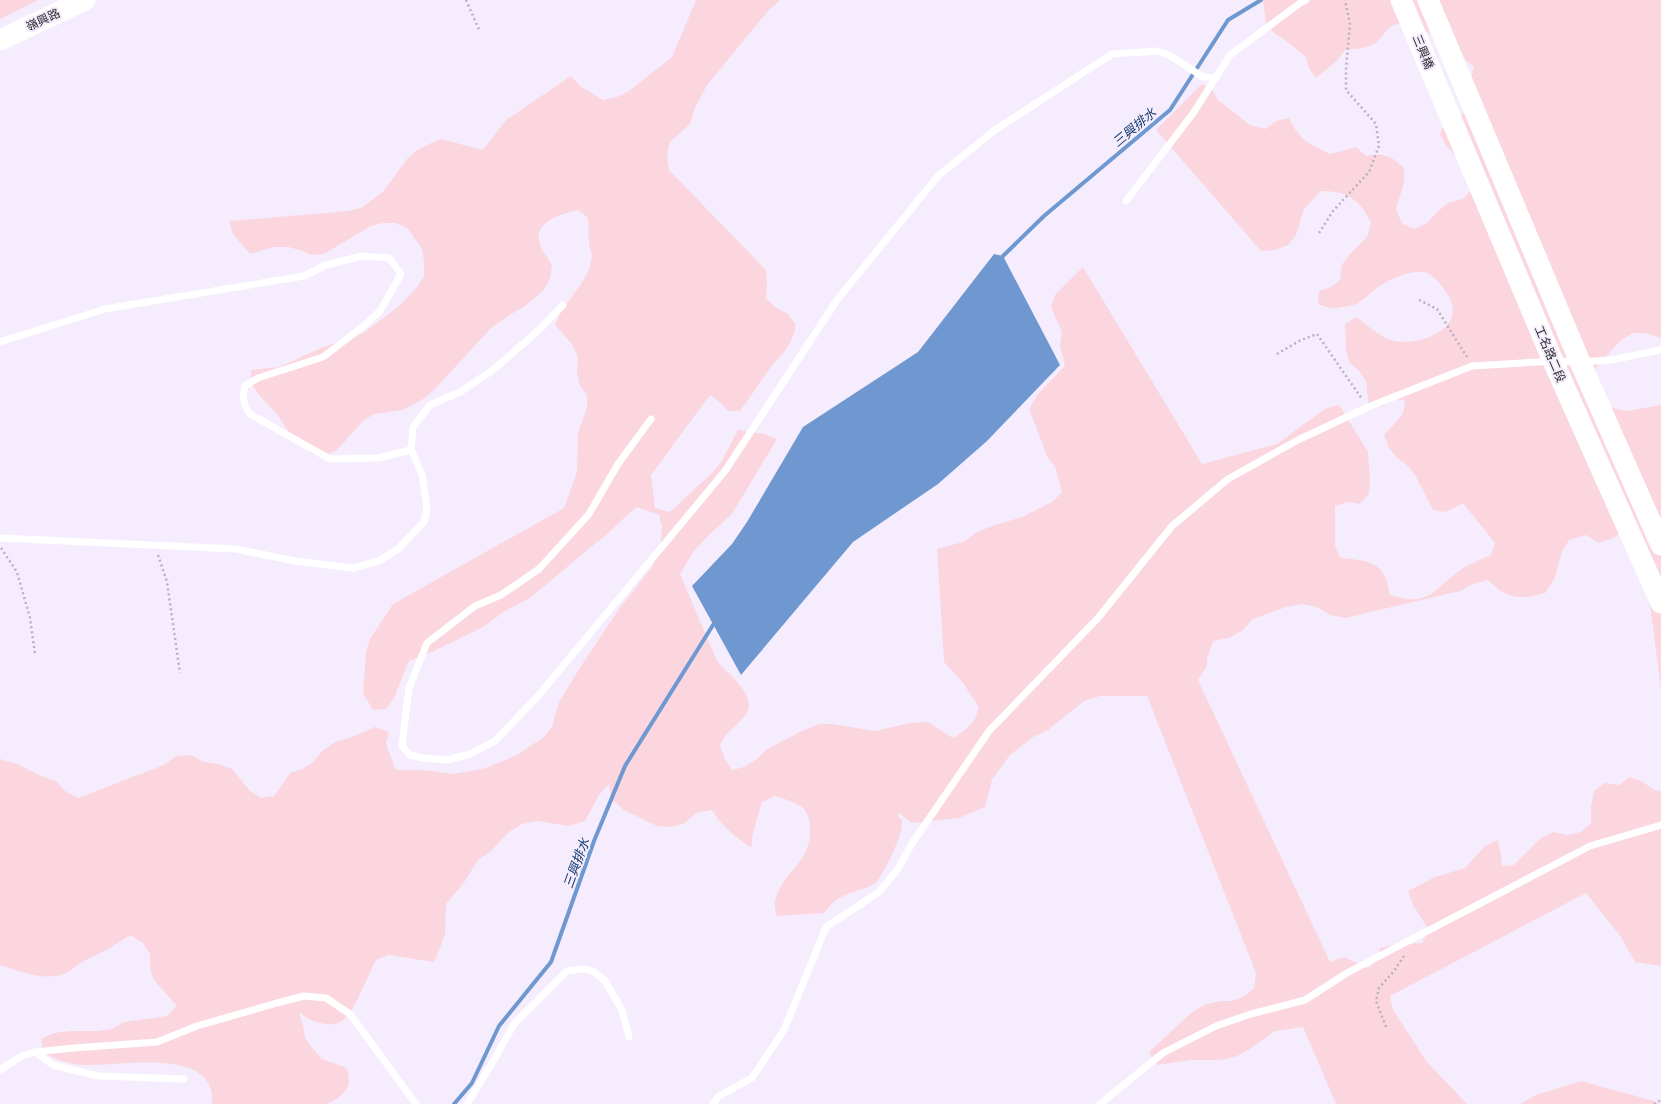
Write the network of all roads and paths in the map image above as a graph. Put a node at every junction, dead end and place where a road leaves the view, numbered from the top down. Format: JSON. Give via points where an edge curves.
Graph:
{"nodes":[{"id":1,"x":85,"y":0,"type":"edge"},
{"id":2,"x":466,"y":0,"type":"edge"},
{"id":3,"x":1306,"y":0,"type":"edge"},
{"id":4,"x":1345,"y":0,"type":"edge"},
{"id":5,"x":1401,"y":0,"type":"edge"},
{"id":6,"x":1428,"y":0,"type":"edge"},
{"id":7,"x":480,"y":32,"type":"dead end"},
{"id":8,"x":0,"y":40,"type":"edge"},
{"id":9,"x":1216,"y":78,"type":"junction"},
{"id":10,"x":1466,"y":91,"type":"joint"},
{"id":11,"x":1444,"y":103,"type":"joint"},
{"id":12,"x":1126,"y":201,"type":"dead end"},
{"id":13,"x":1319,"y":234,"type":"dead end"},
{"id":14,"x":1419,"y":300,"type":"dead end"},
{"id":15,"x":563,"y":305,"type":"dead end"},
{"id":16,"x":0,"y":342,"type":"edge"},
{"id":17,"x":1661,"y":350,"type":"edge"},
{"id":18,"x":1277,"y":354,"type":"dead end"},
{"id":19,"x":1553,"y":362,"type":"junction"},
{"id":20,"x":1580,"y":362,"type":"junction"},
{"id":21,"x":1472,"y":366,"type":"junction"},
{"id":22,"x":1368,"y":407,"type":"junction"},
{"id":23,"x":651,"y":419,"type":"dead end"},
{"id":24,"x":411,"y":450,"type":"junction"},
{"id":25,"x":0,"y":538,"type":"edge"},
{"id":26,"x":1661,"y":545,"type":"edge"},
{"id":27,"x":0,"y":546,"type":"edge"},
{"id":28,"x":155,"y":546,"type":"junction"},
{"id":29,"x":1661,"y":603,"type":"edge"},
{"id":30,"x":35,"y":654,"type":"dead end"},
{"id":31,"x":180,"y":672,"type":"dead end"},
{"id":32,"x":1661,"y":825,"type":"edge"},
{"id":33,"x":1415,"y":937,"type":"junction"},
{"id":34,"x":1386,"y":1027,"type":"dead end"},
{"id":35,"x":629,"y":1037,"type":"dead end"},
{"id":36,"x":35,"y":1052,"type":"junction"},
{"id":37,"x":0,"y":1070,"type":"edge"},
{"id":38,"x":184,"y":1079,"type":"dead end"},
{"id":39,"x":1661,"y":1100,"type":"edge"},
{"id":40,"x":416,"y":1104,"type":"edge"},
{"id":41,"x":467,"y":1104,"type":"edge"},
{"id":42,"x":713,"y":1104,"type":"edge"},
{"id":43,"x":1100,"y":1104,"type":"edge"},
{"id":44,"x":1654,"y":1104,"type":"edge"}],
"edges":[{"from":1,"to":8,"type":"main road","name":"嶺興路"},
{"from":2,"to":7,"type":"path"},
{"from":3,"to":9,"type":"lane","via":[[1230,55]]},
{"from":4,"to":13,"type":"path","via":[[1350,24],[1346,90],[1376,124],[1379,146],[1369,172],[1333,211]]},
{"from":5,"to":11,"type":"main road","name":"三興橋"},
{"from":6,"to":10,"type":"main road","name":"三興橋"},
{"from":9,"to":12,"type":"lane","via":[[1194,112]]},
{"from":9,"to":23,"type":"lane","via":[[1203,78],[1171,56],[1158,51],[1112,54],[995,130],[938,176],[837,300],[725,472],[538,696],[495,741],[470,754],[447,760],[410,755],[402,746],[409,688],[427,643],[475,606],[501,596],[539,569],[589,514],[618,464]]},
{"from":10,"to":20,"type":"main road","name":"工名路二段"},
{"from":11,"to":19,"type":"main road","name":"工名路二段"},
{"from":14,"to":21,"type":"path","via":[[1437,309]]},
{"from":15,"to":24,"type":"lane","via":[[493,370],[460,392],[430,404],[413,427]]},
{"from":16,"to":24,"type":"lane","via":[[105,309],[304,276],[326,265],[362,256],[389,258],[401,274],[380,310],[324,357],[258,378],[245,386],[244,406],[250,414],[330,459],[378,458]]},
{"from":17,"to":20,"type":"lane","via":[[1611,360]]},
{"from":18,"to":22,"type":"path","via":[[1317,334]]},
{"from":19,"to":20,"type":"lane"},
{"from":19,"to":21,"type":"lane"},
{"from":19,"to":29,"type":"main road","name":"工名路二段"},
{"from":20,"to":26,"type":"main road","name":"工名路二段"},
{"from":21,"to":22,"type":"lane"},
{"from":22,"to":42,"type":"lane","via":[[1298,440],[1228,479],[1172,526],[1098,618],[988,731],[911,845],[898,869],[879,892],[826,928],[784,1030],[752,1078],[719,1096]]},
{"from":24,"to":28,"type":"lane","via":[[422,474],[427,508],[424,522],[398,549],[379,561],[353,568],[295,561],[236,549]]},
{"from":25,"to":28,"type":"lane"},
{"from":27,"to":30,"type":"path","via":[[17,572],[30,618]]},
{"from":28,"to":31,"type":"path","via":[[167,582]]},
{"from":32,"to":33,"type":"lane","via":[[1590,846]]},
{"from":33,"to":34,"type":"path","via":[[1394,971],[1379,988],[1376,1001]]},
{"from":33,"to":43,"type":"lane","via":[[1347,973],[1305,1000],[1216,1026],[1163,1054]]},
{"from":35,"to":41,"type":"lane","via":[[622,1010],[605,981],[593,970],[583,968],[567,971],[514,1024]]},
{"from":36,"to":37,"type":"lane","via":[[22,1056]]},
{"from":36,"to":38,"type":"lane","via":[[53,1065],[98,1076]]},
{"from":36,"to":40,"type":"lane","via":[[157,1042],[198,1026],[277,1002],[304,996],[326,998],[350,1014]]},
{"from":39,"to":44,"type":"path"}]}
